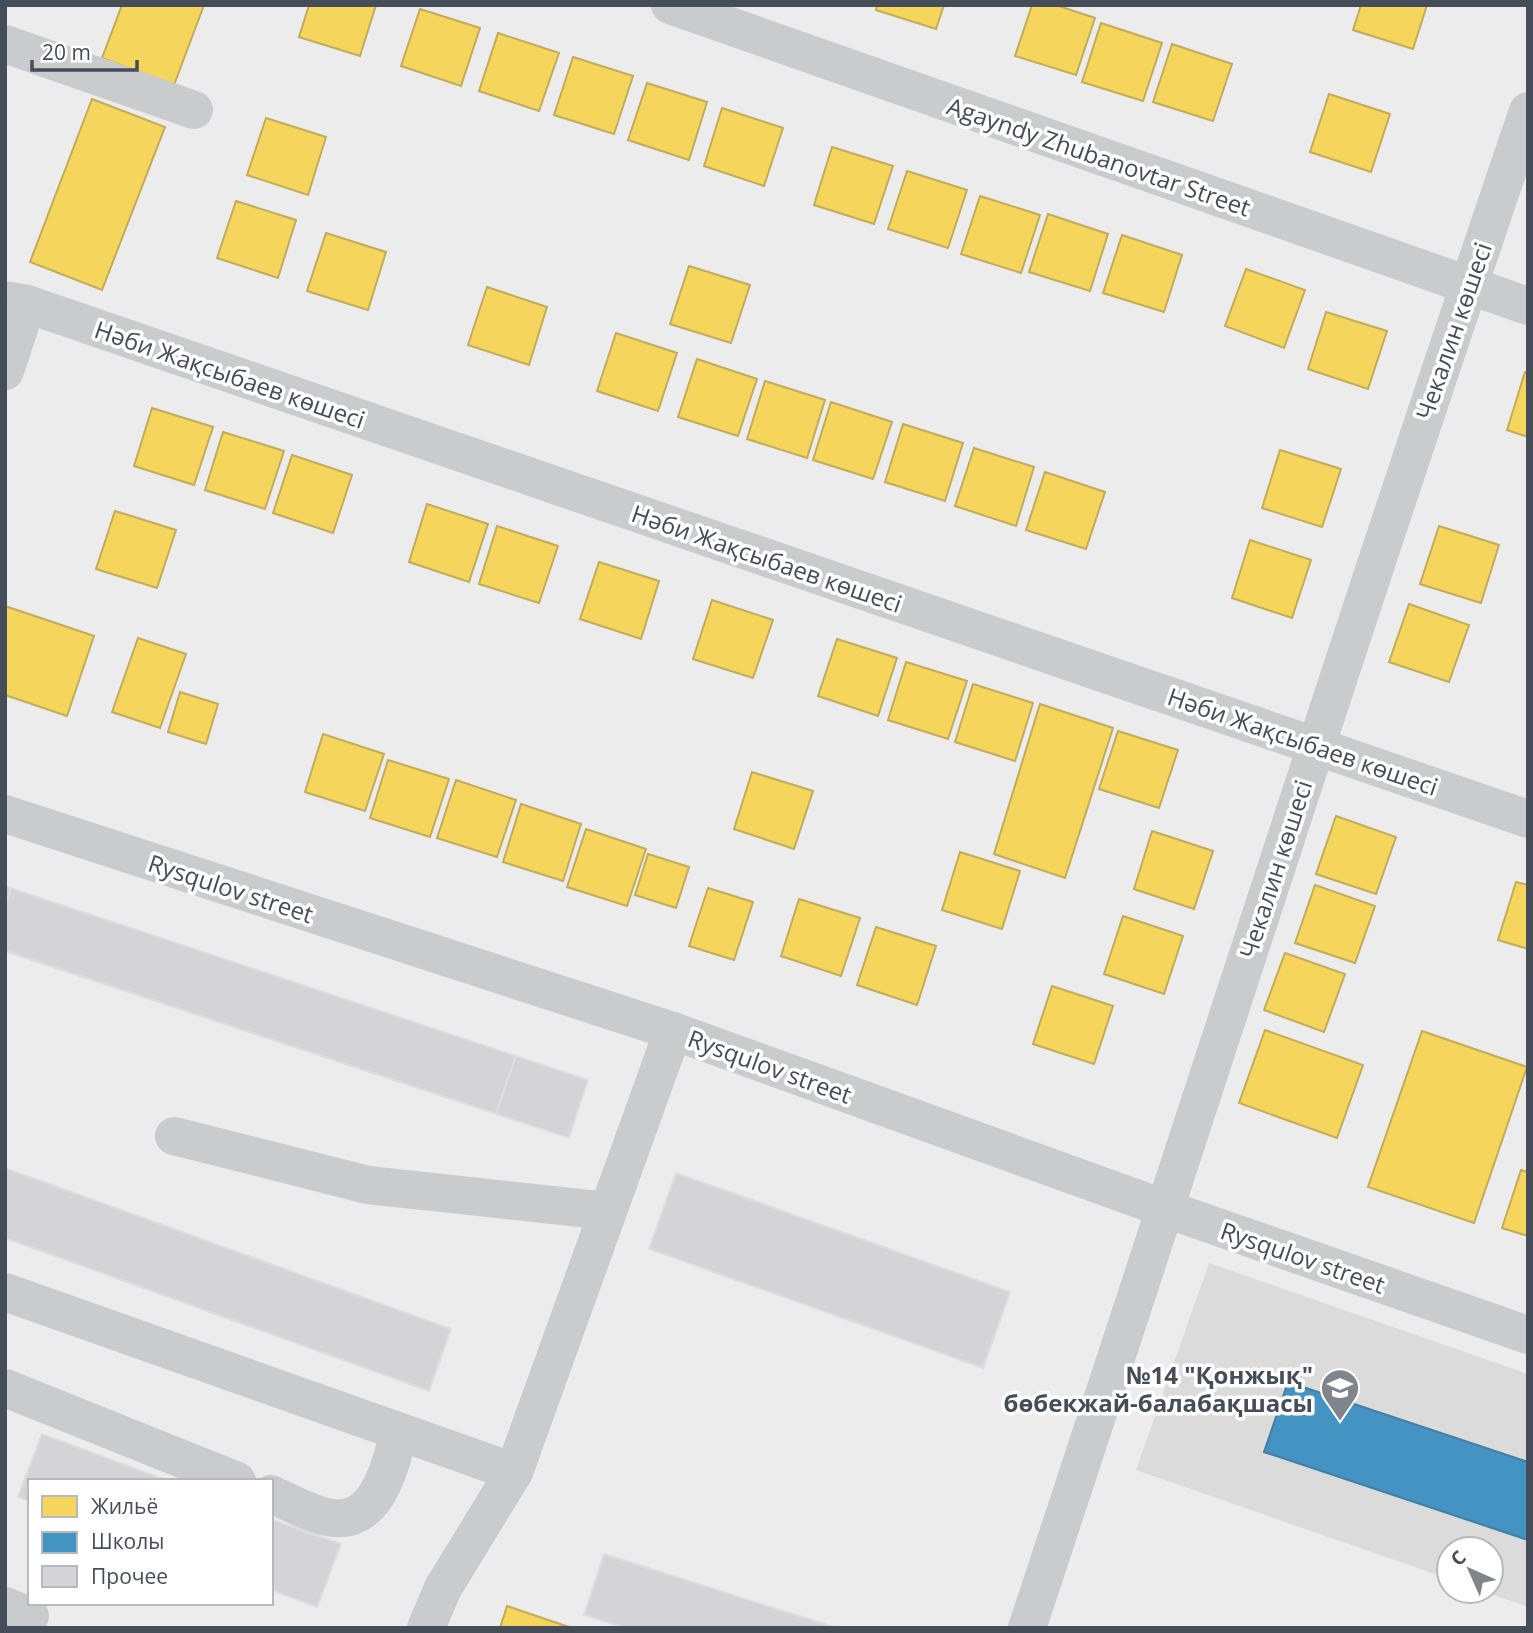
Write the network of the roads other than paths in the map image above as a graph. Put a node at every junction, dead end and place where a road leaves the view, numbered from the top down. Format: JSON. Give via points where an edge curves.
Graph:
{"nodes":[{"id":1,"x":670,"y":5,"type":"edge"},
{"id":2,"x":5,"y":44,"type":"edge"},
{"id":3,"x":194,"y":110,"type":"dead end"},
{"id":4,"x":1528,"y":111,"type":"edge"},
{"id":5,"x":1468,"y":285,"type":"junction"},
{"id":6,"x":16,"y":302,"type":"edge"},
{"id":7,"x":1528,"y":306,"type":"edge"},
{"id":8,"x":5,"y":372,"type":"edge"},
{"id":9,"x":1315,"y":745,"type":"junction"},
{"id":10,"x":5,"y":814,"type":"edge"},
{"id":11,"x":1528,"y":819,"type":"edge"},
{"id":12,"x":673,"y":1031,"type":"junction"},
{"id":13,"x":174,"y":1136,"type":"dead end"},
{"id":14,"x":1166,"y":1209,"type":"junction"},
{"id":15,"x":607,"y":1211,"type":"junction"},
{"id":16,"x":5,"y":1292,"type":"edge"},
{"id":17,"x":1528,"y":1335,"type":"edge"},
{"id":18,"x":5,"y":1388,"type":"edge"},
{"id":19,"x":399,"y":1432,"type":"junction"},
{"id":20,"x":514,"y":1472,"type":"junction"},
{"id":21,"x":232,"y":1479,"type":"edge"},
{"id":22,"x":273,"y":1495,"type":"edge"},
{"id":23,"x":426,"y":1628,"type":"edge"},
{"id":24,"x":1027,"y":1628,"type":"edge"}],
"edges":[{"from":1,"to":5,"type":"street","name":"Agayndy Zhubanovtar Street"},
{"from":2,"to":3,"type":"street"},
{"from":4,"to":5,"type":"street","name":"Чекалин көшесі"},
{"from":5,"to":7,"type":"street","name":"Agayndy Zhubanovtar Street"},
{"from":5,"to":9,"type":"street","name":"Чекалин көшесі"},
{"from":6,"to":8,"type":"street"},
{"from":6,"to":9,"type":"street","name":"Нәби Жақсыбаев көшесі"},
{"from":9,"to":11,"type":"street","name":"Нәби Жақсыбаев көшесі"},
{"from":9,"to":14,"type":"street","name":"Чекалин көшесі"},
{"from":10,"to":12,"type":"street","name":"Rysqulov street"},
{"from":12,"to":14,"type":"street","name":"Rysqulov street"},
{"from":12,"to":15,"type":"street"},
{"from":13,"to":15,"type":"street","via":[[368,1185]]},
{"from":14,"to":17,"type":"street","name":"Rysqulov street"},
{"from":14,"to":24,"type":"street","name":"Чекалин көшесі"},
{"from":15,"to":20,"type":"street"},
{"from":16,"to":19,"type":"street"},
{"from":18,"to":21,"type":"street"},
{"from":19,"to":20,"type":"street"},
{"from":19,"to":22,"type":"street","via":[[388,1475],[372,1503],[349,1518],[328,1517]]},
{"from":20,"to":23,"type":"street","via":[[443,1588]]}]}
